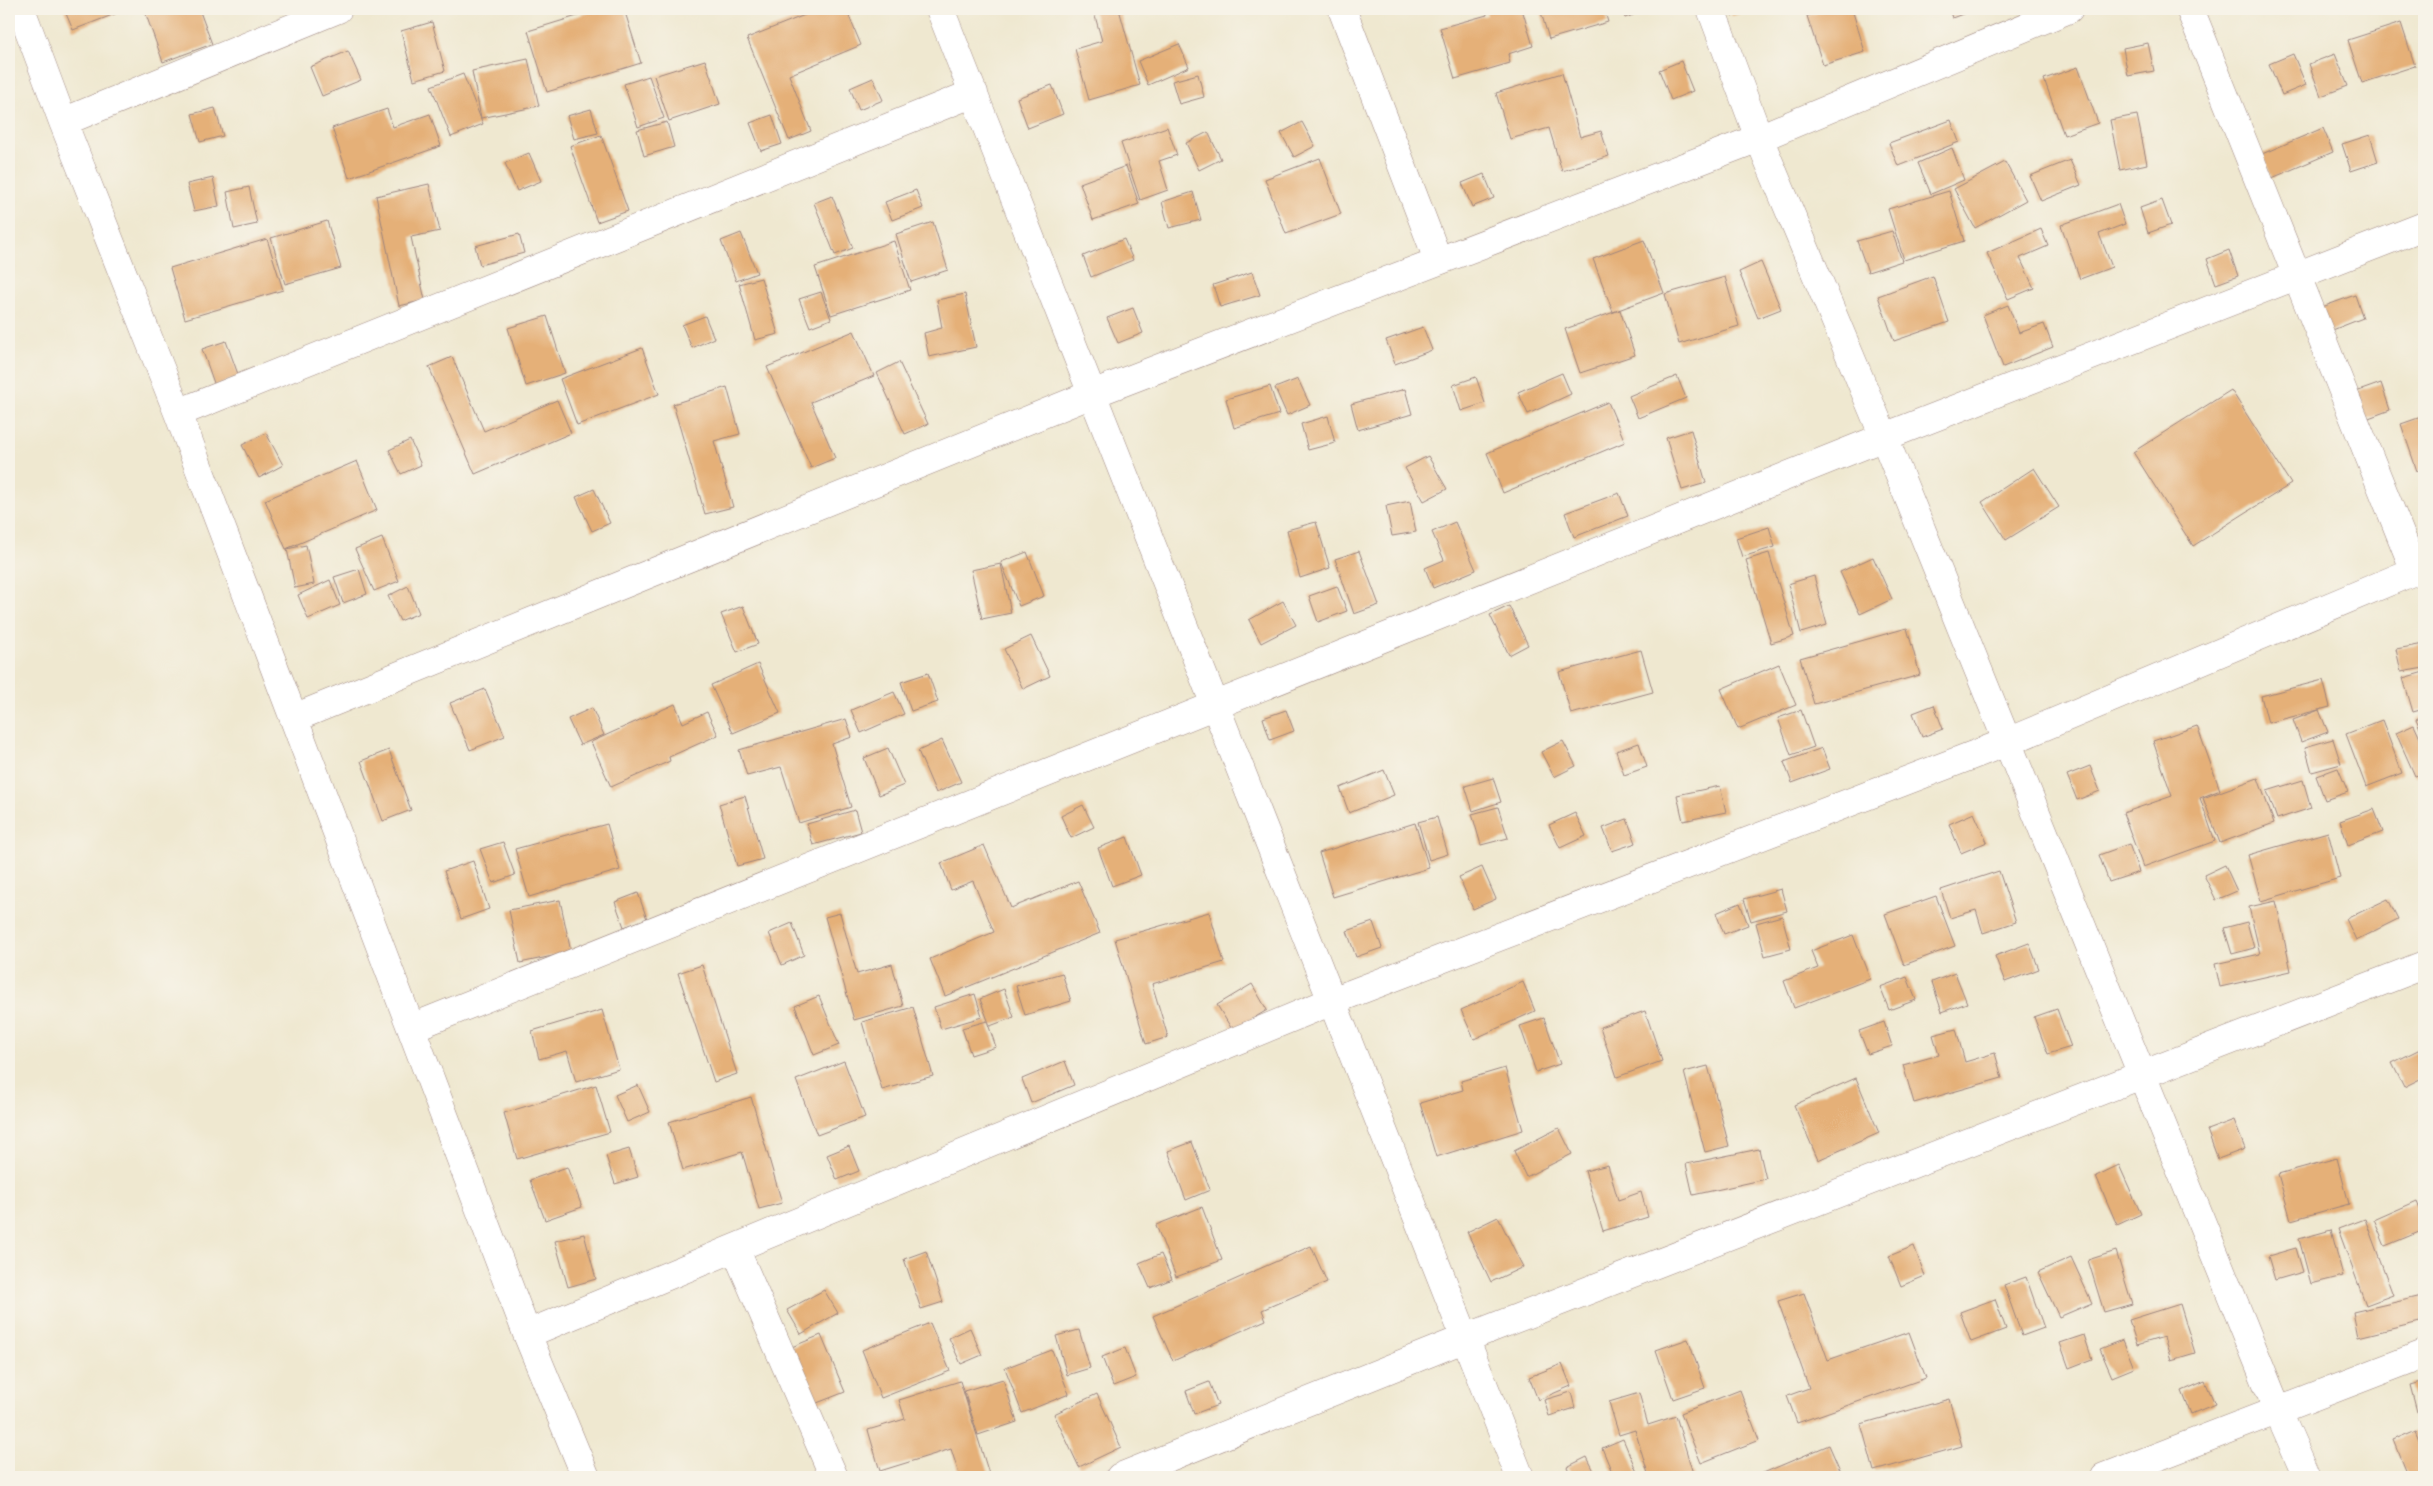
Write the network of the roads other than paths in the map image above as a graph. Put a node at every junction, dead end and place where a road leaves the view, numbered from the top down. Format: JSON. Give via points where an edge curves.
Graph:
{"nodes":[{"id":1,"x":21,"y":9,"type":"edge"},
{"id":2,"x":338,"y":9,"type":"edge"},
{"id":3,"x":940,"y":9,"type":"edge"},
{"id":4,"x":1342,"y":9,"type":"edge"},
{"id":5,"x":1711,"y":9,"type":"edge"},
{"id":6,"x":2069,"y":9,"type":"edge"},
{"id":7,"x":2190,"y":9,"type":"edge"},
{"id":8,"x":974,"y":93,"type":"junction"},
{"id":9,"x":63,"y":122,"type":"junction"},
{"id":10,"x":1759,"y":138,"type":"junction"},
{"id":11,"x":2424,"y":226,"type":"edge"},
{"id":12,"x":1438,"y":260,"type":"junction"},
{"id":13,"x":2297,"y":276,"type":"junction"},
{"id":14,"x":1092,"y":394,"type":"junction"},
{"id":15,"x":178,"y":413,"type":"junction"},
{"id":16,"x":1884,"y":437,"type":"junction"},
{"id":17,"x":2420,"y":569,"type":"edge"},
{"id":18,"x":1215,"y":705,"type":"junction"},
{"id":19,"x":294,"y":718,"type":"junction"},
{"id":20,"x":2006,"y":742,"type":"junction"},
{"id":21,"x":2424,"y":965,"type":"edge"},
{"id":22,"x":1332,"y":1001,"type":"junction"},
{"id":23,"x":411,"y":1028,"type":"junction"},
{"id":24,"x":2141,"y":1074,"type":"junction"},
{"id":25,"x":734,"y":1248,"type":"junction"},
{"id":26,"x":527,"y":1334,"type":"junction"},
{"id":27,"x":1466,"y":1338,"type":"junction"},
{"id":28,"x":2424,"y":1354,"type":"edge"},
{"id":29,"x":2278,"y":1411,"type":"junction"},
{"id":30,"x":586,"y":1477,"type":"edge"},
{"id":31,"x":834,"y":1477,"type":"edge"},
{"id":32,"x":1120,"y":1477,"type":"edge"},
{"id":33,"x":1520,"y":1477,"type":"edge"},
{"id":34,"x":2105,"y":1477,"type":"edge"},
{"id":35,"x":2307,"y":1477,"type":"edge"}],
"edges":[{"from":1,"to":9,"type":"street"},
{"from":2,"to":9,"type":"street"},
{"from":3,"to":8,"type":"street"},
{"from":4,"to":12,"type":"street"},
{"from":5,"to":10,"type":"street"},
{"from":6,"to":10,"type":"street"},
{"from":7,"to":13,"type":"street"},
{"from":8,"to":14,"type":"street"},
{"from":8,"to":15,"type":"street"},
{"from":9,"to":15,"type":"street"},
{"from":10,"to":12,"type":"street"},
{"from":10,"to":16,"type":"street"},
{"from":11,"to":13,"type":"street"},
{"from":12,"to":14,"type":"street"},
{"from":13,"to":16,"type":"street"},
{"from":13,"to":17,"type":"street"},
{"from":14,"to":18,"type":"street"},
{"from":14,"to":19,"type":"street"},
{"from":15,"to":19,"type":"street"},
{"from":16,"to":18,"type":"street"},
{"from":16,"to":20,"type":"street"},
{"from":17,"to":20,"type":"street"},
{"from":18,"to":22,"type":"street"},
{"from":18,"to":23,"type":"street"},
{"from":19,"to":23,"type":"street"},
{"from":20,"to":22,"type":"street"},
{"from":20,"to":24,"type":"street"},
{"from":21,"to":24,"type":"street"},
{"from":22,"to":25,"type":"street"},
{"from":22,"to":27,"type":"street"},
{"from":23,"to":26,"type":"street"},
{"from":24,"to":27,"type":"street"},
{"from":24,"to":29,"type":"street"},
{"from":25,"to":26,"type":"street"},
{"from":25,"to":31,"type":"street"},
{"from":26,"to":30,"type":"street"},
{"from":27,"to":32,"type":"street"},
{"from":27,"to":33,"type":"street"},
{"from":28,"to":29,"type":"street"},
{"from":29,"to":34,"type":"street"},
{"from":29,"to":35,"type":"street"}]}
